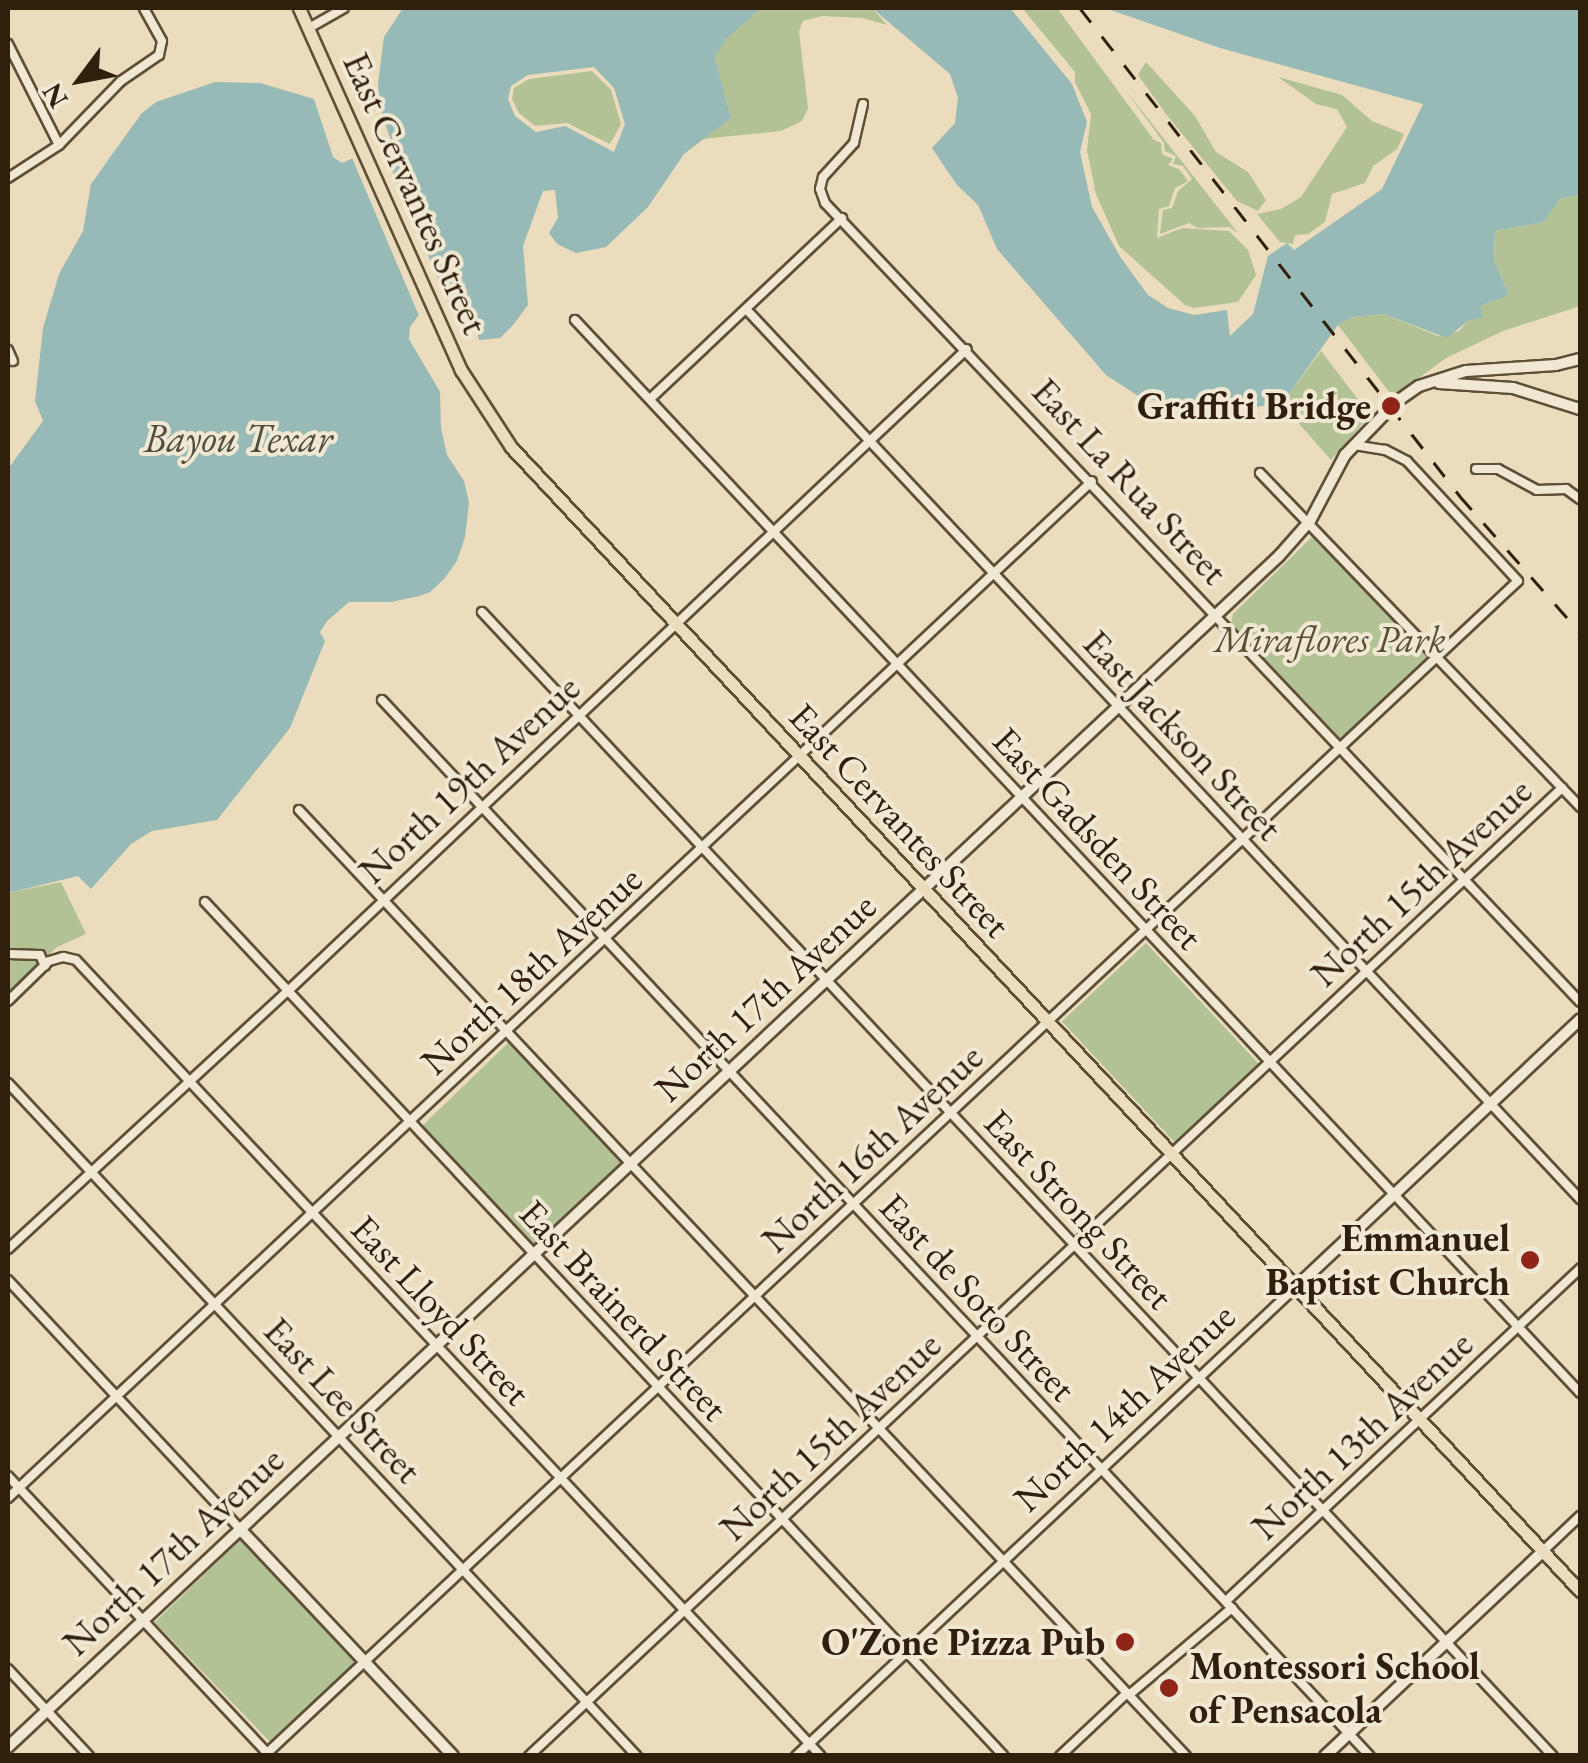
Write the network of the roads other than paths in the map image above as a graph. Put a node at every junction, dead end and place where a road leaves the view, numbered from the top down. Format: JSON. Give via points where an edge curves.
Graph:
{"nodes":[{"id":1,"x":144,"y":8,"type":"edge"},
{"id":2,"x":299,"y":8,"type":"edge"},
{"id":3,"x":344,"y":8,"type":"edge"},
{"id":4,"x":310,"y":28,"type":"junction"},
{"id":5,"x":8,"y":44,"type":"edge"},
{"id":6,"x":864,"y":104,"type":"dead end"},
{"id":7,"x":59,"y":145,"type":"junction"},
{"id":8,"x":8,"y":178,"type":"edge"},
{"id":9,"x":842,"y":218,"type":"junction"},
{"id":10,"x":746,"y":309,"type":"junction"},
{"id":11,"x":575,"y":320,"type":"dead end"},
{"id":12,"x":968,"y":349,"type":"junction"},
{"id":13,"x":8,"y":350,"type":"edge"},
{"id":14,"x":1580,"y":359,"type":"edge"},
{"id":15,"x":13,"y":361,"type":"dead end"},
{"id":16,"x":1419,"y":386,"type":"junction"},
{"id":17,"x":650,"y":399,"type":"junction"},
{"id":18,"x":1580,"y":409,"type":"edge"},
{"id":19,"x":870,"y":441,"type":"junction"},
{"id":20,"x":1354,"y":445,"type":"junction"},
{"id":21,"x":1476,"y":469,"type":"dead end"},
{"id":22,"x":1260,"y":473,"type":"dead end"},
{"id":23,"x":1092,"y":481,"type":"junction"},
{"id":24,"x":1580,"y":499,"type":"edge"},
{"id":25,"x":1310,"y":521,"type":"junction"},
{"id":26,"x":774,"y":532,"type":"junction"},
{"id":27,"x":994,"y":573,"type":"junction"},
{"id":28,"x":482,"y":612,"type":"dead end"},
{"id":29,"x":1217,"y":614,"type":"junction"},
{"id":30,"x":675,"y":624,"type":"junction"},
{"id":31,"x":1438,"y":656,"type":"junction"},
{"id":32,"x":898,"y":664,"type":"junction"},
{"id":33,"x":382,"y":700,"type":"dead end"},
{"id":34,"x":1119,"y":706,"type":"junction"},
{"id":35,"x":578,"y":714,"type":"junction"},
{"id":36,"x":1341,"y":747,"type":"junction"},
{"id":37,"x":799,"y":756,"type":"junction"},
{"id":38,"x":1562,"y":788,"type":"junction"},
{"id":39,"x":1022,"y":797,"type":"junction"},
{"id":40,"x":480,"y":805,"type":"junction"},
{"id":41,"x":1580,"y":808,"type":"edge"},
{"id":42,"x":299,"y":810,"type":"dead end"},
{"id":43,"x":1243,"y":839,"type":"junction"},
{"id":44,"x":702,"y":848,"type":"junction"},
{"id":45,"x":1465,"y":879,"type":"junction"},
{"id":46,"x":924,"y":889,"type":"junction"},
{"id":47,"x":382,"y":899,"type":"junction"},
{"id":48,"x":205,"y":902,"type":"dead end"},
{"id":49,"x":1146,"y":929,"type":"junction"},
{"id":50,"x":606,"y":938,"type":"junction"},
{"id":51,"x":8,"y":954,"type":"edge"},
{"id":52,"x":45,"y":966,"type":"junction"},
{"id":53,"x":1366,"y":971,"type":"junction"},
{"id":54,"x":826,"y":980,"type":"junction"},
{"id":55,"x":288,"y":991,"type":"junction"},
{"id":56,"x":8,"y":1001,"type":"edge"},
{"id":57,"x":1580,"y":1002,"type":"edge"},
{"id":58,"x":1580,"y":1019,"type":"edge"},
{"id":59,"x":1048,"y":1021,"type":"junction"},
{"id":60,"x":506,"y":1031,"type":"junction"},
{"id":61,"x":1270,"y":1062,"type":"junction"},
{"id":62,"x":729,"y":1071,"type":"junction"},
{"id":63,"x":190,"y":1082,"type":"junction"},
{"id":64,"x":8,"y":1083,"type":"edge"},
{"id":65,"x":1490,"y":1103,"type":"junction"},
{"id":66,"x":950,"y":1112,"type":"junction"},
{"id":67,"x":410,"y":1122,"type":"junction"},
{"id":68,"x":1172,"y":1154,"type":"junction"},
{"id":69,"x":630,"y":1164,"type":"junction"},
{"id":70,"x":91,"y":1172,"type":"junction"},
{"id":71,"x":1394,"y":1194,"type":"junction"},
{"id":72,"x":1580,"y":1199,"type":"edge"},
{"id":73,"x":853,"y":1203,"type":"junction"},
{"id":74,"x":312,"y":1213,"type":"junction"},
{"id":75,"x":1074,"y":1244,"type":"junction"},
{"id":76,"x":8,"y":1249,"type":"edge"},
{"id":77,"x":534,"y":1254,"type":"junction"},
{"id":78,"x":1580,"y":1268,"type":"edge"},
{"id":79,"x":8,"y":1280,"type":"edge"},
{"id":80,"x":1296,"y":1287,"type":"junction"},
{"id":81,"x":754,"y":1296,"type":"junction"},
{"id":82,"x":215,"y":1304,"type":"junction"},
{"id":83,"x":1518,"y":1327,"type":"junction"},
{"id":84,"x":977,"y":1336,"type":"junction"},
{"id":85,"x":436,"y":1345,"type":"junction"},
{"id":86,"x":1199,"y":1378,"type":"junction"},
{"id":87,"x":658,"y":1386,"type":"junction"},
{"id":88,"x":1580,"y":1394,"type":"edge"},
{"id":89,"x":116,"y":1396,"type":"junction"},
{"id":90,"x":1420,"y":1418,"type":"junction"},
{"id":91,"x":879,"y":1428,"type":"junction"},
{"id":92,"x":339,"y":1437,"type":"junction"},
{"id":93,"x":1102,"y":1469,"type":"junction"},
{"id":94,"x":8,"y":1476,"type":"edge"},
{"id":95,"x":560,"y":1478,"type":"junction"},
{"id":96,"x":19,"y":1488,"type":"junction"},
{"id":97,"x":8,"y":1498,"type":"edge"},
{"id":98,"x":1322,"y":1509,"type":"junction"},
{"id":99,"x":1580,"y":1516,"type":"edge"},
{"id":100,"x":782,"y":1518,"type":"junction"},
{"id":101,"x":240,"y":1529,"type":"junction"},
{"id":102,"x":1543,"y":1551,"type":"junction"},
{"id":103,"x":1004,"y":1561,"type":"junction"},
{"id":104,"x":463,"y":1569,"type":"junction"},
{"id":105,"x":1580,"y":1591,"type":"edge"},
{"id":106,"x":1229,"y":1604,"type":"junction"},
{"id":107,"x":684,"y":1610,"type":"junction"},
{"id":108,"x":143,"y":1620,"type":"junction"},
{"id":109,"x":1446,"y":1642,"type":"junction"},
{"id":110,"x":907,"y":1652,"type":"junction"},
{"id":111,"x":364,"y":1661,"type":"junction"},
{"id":112,"x":8,"y":1669,"type":"edge"},
{"id":113,"x":1128,"y":1694,"type":"junction"},
{"id":114,"x":587,"y":1702,"type":"junction"},
{"id":115,"x":46,"y":1710,"type":"junction"},
{"id":116,"x":1349,"y":1733,"type":"junction"},
{"id":117,"x":809,"y":1743,"type":"junction"},
{"id":118,"x":8,"y":1747,"type":"edge"},
{"id":119,"x":267,"y":1754,"type":"edge"},
{"id":120,"x":88,"y":1756,"type":"edge"},
{"id":121,"x":453,"y":1756,"type":"edge"},
{"id":122,"x":529,"y":1756,"type":"edge"},
{"id":123,"x":638,"y":1756,"type":"edge"},
{"id":124,"x":796,"y":1756,"type":"edge"},
{"id":125,"x":821,"y":1756,"type":"edge"},
{"id":126,"x":1004,"y":1756,"type":"edge"},
{"id":127,"x":1060,"y":1756,"type":"edge"},
{"id":128,"x":1186,"y":1756,"type":"edge"},
{"id":129,"x":1325,"y":1756,"type":"edge"},
{"id":130,"x":1370,"y":1756,"type":"edge"},
{"id":131,"x":1553,"y":1756,"type":"edge"}],
"edges":[{"from":1,"to":7,"type":"street","via":[[162,51],[121,81]]},
{"from":2,"to":4,"type":"main road","name":"East Cervantes Street"},
{"from":3,"to":4,"type":"street"},
{"from":4,"to":30,"type":"main road","name":"East Cervantes Street","via":[[475,394],[511,447]]},
{"from":5,"to":7,"type":"street"},
{"from":6,"to":9,"type":"street","via":[[854,143],[821,183],[826,202]]},
{"from":7,"to":8,"type":"street"},
{"from":9,"to":10,"type":"street"},
{"from":9,"to":12,"type":"street","name":"East La Rua Street"},
{"from":10,"to":17,"type":"street"},
{"from":10,"to":19,"type":"street","name":"East Jackson Street"},
{"from":11,"to":17,"type":"street","name":"East Gadsden Street"},
{"from":12,"to":19,"type":"street","name":"North 19th Avenue"},
{"from":12,"to":23,"type":"street","name":"East La Rua Street"},
{"from":13,"to":15,"type":"street"},
{"from":14,"to":16,"type":"street","name":"North 17th Avenue","via":[[1480,368]]},
{"from":16,"to":18,"type":"street","via":[[1468,382],[1513,388]]},
{"from":16,"to":20,"type":"street","name":"North 17th Avenue"},
{"from":17,"to":26,"type":"street","name":"East Gadsden Street"},
{"from":19,"to":26,"type":"street","name":"North 19th Avenue"},
{"from":19,"to":27,"type":"street","name":"East Jackson Street"},
{"from":20,"to":25,"type":"street","name":"North 17th Avenue"},
{"from":20,"to":31,"type":"street","name":"North 16th Avenue","via":[[1407,461],[1518,581]]},
{"from":21,"to":24,"type":"street","via":[[1512,474],[1536,490],[1566,489]]},
{"from":22,"to":25,"type":"street"},
{"from":23,"to":27,"type":"street","name":"North 18th Avenue"},
{"from":23,"to":29,"type":"street","name":"East La Rua Street"},
{"from":25,"to":29,"type":"street","name":"North 17th Avenue"},
{"from":25,"to":31,"type":"street"},
{"from":26,"to":30,"type":"street","name":"North 19th Avenue"},
{"from":26,"to":32,"type":"street","name":"East Gadsden Street"},
{"from":27,"to":32,"type":"street","name":"North 18th Avenue"},
{"from":27,"to":34,"type":"street","name":"East Jackson Street"},
{"from":28,"to":35,"type":"street","name":"East Strong Street"},
{"from":29,"to":34,"type":"street","name":"North 17th Avenue"},
{"from":29,"to":36,"type":"street","name":"East La Rua Street"},
{"from":30,"to":35,"type":"street","name":"North 19th Avenue"},
{"from":30,"to":37,"type":"main road","name":"East Cervantes Street"},
{"from":31,"to":36,"type":"street","name":"North 16th Avenue"},
{"from":31,"to":38,"type":"street"},
{"from":32,"to":37,"type":"street","name":"North 18th Avenue"},
{"from":32,"to":39,"type":"street","name":"East Gadsden Street"},
{"from":33,"to":40,"type":"street","name":"East de Soto Street"},
{"from":34,"to":39,"type":"street","name":"North 17th Avenue"},
{"from":34,"to":43,"type":"street","name":"East Jackson Street"},
{"from":35,"to":40,"type":"street","name":"North 19th Avenue"},
{"from":35,"to":44,"type":"street","name":"East Strong Street"},
{"from":36,"to":43,"type":"street","name":"North 16th Avenue"},
{"from":36,"to":45,"type":"street","name":"East La Rua Street"},
{"from":37,"to":44,"type":"street","name":"North 18th Avenue"},
{"from":37,"to":46,"type":"main road","name":"East Cervantes Street"},
{"from":38,"to":41,"type":"street"},
{"from":38,"to":45,"type":"street","name":"North 15th Avenue"},
{"from":39,"to":46,"type":"street","name":"North 17th Avenue"},
{"from":39,"to":49,"type":"street","name":"East Gadsden Street"},
{"from":40,"to":47,"type":"street","name":"North 19th Avenue"},
{"from":40,"to":50,"type":"street","name":"East de Soto Street"},
{"from":42,"to":47,"type":"street"},
{"from":43,"to":49,"type":"street","name":"North 16th Avenue"},
{"from":43,"to":53,"type":"street","name":"East Jackson Street"},
{"from":44,"to":50,"type":"street","name":"North 18th Avenue"},
{"from":44,"to":54,"type":"street","name":"East Strong Street"},
{"from":45,"to":53,"type":"street","name":"North 15th Avenue"},
{"from":45,"to":57,"type":"street","name":"East La Rua Street"},
{"from":46,"to":54,"type":"street","name":"North 17th Avenue"},
{"from":46,"to":59,"type":"main road","name":"East Cervantes Street"},
{"from":47,"to":55,"type":"street","name":"North 19th Avenue"},
{"from":47,"to":60,"type":"street"},
{"from":48,"to":55,"type":"street","name":"East Brainerd Street"},
{"from":49,"to":59,"type":"street","name":"North 16th Avenue"},
{"from":49,"to":61,"type":"street","name":"East Gadsden Street"},
{"from":50,"to":60,"type":"street","name":"North 18th Avenue"},
{"from":50,"to":62,"type":"street","name":"East de Soto Street"},
{"from":51,"to":52,"type":"street","name":"East Lloyd Street","via":[[40,955]]},
{"from":52,"to":56,"type":"street"},
{"from":52,"to":63,"type":"street","name":"East Lloyd Street","via":[[55,958],[76,960]]},
{"from":53,"to":61,"type":"street","name":"North 15th Avenue"},
{"from":53,"to":65,"type":"street","name":"East Jackson Street"},
{"from":54,"to":62,"type":"street","name":"North 17th Avenue"},
{"from":54,"to":66,"type":"street","name":"East Strong Street"},
{"from":55,"to":63,"type":"street","name":"North 19th Avenue"},
{"from":55,"to":67,"type":"street","name":"East Brainerd Street"},
{"from":58,"to":65,"type":"street","name":"North 14th Avenue"},
{"from":59,"to":66,"type":"street","name":"North 16th Avenue"},
{"from":59,"to":68,"type":"main road","name":"East Cervantes Street"},
{"from":60,"to":67,"type":"street","name":"North 18th Avenue"},
{"from":60,"to":69,"type":"street"},
{"from":61,"to":68,"type":"street","name":"North 15th Avenue"},
{"from":61,"to":71,"type":"street","name":"East Gadsden Street"},
{"from":62,"to":69,"type":"street","name":"North 17th Avenue"},
{"from":62,"to":73,"type":"street","name":"East de Soto Street"},
{"from":63,"to":70,"type":"street","name":"North 19th Avenue"},
{"from":63,"to":74,"type":"street","name":"East Lloyd Street"},
{"from":64,"to":70,"type":"street","name":"East Lee Street"},
{"from":65,"to":71,"type":"street","name":"North 14th Avenue"},
{"from":65,"to":72,"type":"street","name":"East Jackson Street"},
{"from":66,"to":73,"type":"street","name":"North 16th Avenue"},
{"from":66,"to":75,"type":"street","name":"East Strong Street"},
{"from":67,"to":74,"type":"street","name":"North 18th Avenue"},
{"from":67,"to":77,"type":"street","name":"East Brainerd Street"},
{"from":68,"to":75,"type":"street","name":"North 15th Avenue"},
{"from":68,"to":80,"type":"main road","name":"East Cervantes Street"},
{"from":69,"to":77,"type":"street","name":"North 17th Avenue"},
{"from":69,"to":81,"type":"street"},
{"from":70,"to":76,"type":"street","name":"North 19th Avenue"},
{"from":70,"to":82,"type":"street","name":"East Lee Street"},
{"from":71,"to":80,"type":"street","name":"North 14th Avenue"},
{"from":71,"to":83,"type":"street","name":"East Gadsden Street"},
{"from":73,"to":81,"type":"street","name":"North 16th Avenue"},
{"from":73,"to":84,"type":"street","name":"East de Soto Street"},
{"from":74,"to":82,"type":"street","name":"North 18th Avenue"},
{"from":74,"to":85,"type":"street","name":"East Lloyd Street"},
{"from":75,"to":84,"type":"street","name":"North 15th Avenue"},
{"from":75,"to":86,"type":"street","name":"East Strong Street"},
{"from":77,"to":85,"type":"street","name":"North 17th Avenue"},
{"from":77,"to":87,"type":"street","name":"East Brainerd Street"},
{"from":78,"to":83,"type":"street","name":"North 13th Avenue"},
{"from":79,"to":89,"type":"street"},
{"from":80,"to":86,"type":"street","name":"North 14th Avenue"},
{"from":80,"to":90,"type":"main road","name":"East Cervantes Street"},
{"from":81,"to":87,"type":"street","name":"North 16th Avenue"},
{"from":81,"to":91,"type":"street"},
{"from":82,"to":89,"type":"street","name":"North 18th Avenue"},
{"from":82,"to":92,"type":"street","name":"East Lee Street"},
{"from":83,"to":88,"type":"street","name":"East Gadsden Street"},
{"from":83,"to":90,"type":"street","name":"North 13th Avenue"},
{"from":84,"to":91,"type":"street","name":"North 15th Avenue"},
{"from":84,"to":93,"type":"street","name":"East de Soto Street"},
{"from":85,"to":92,"type":"street","name":"North 17th Avenue"},
{"from":85,"to":95,"type":"street","name":"East Lloyd Street"},
{"from":86,"to":93,"type":"street","name":"North 14th Avenue"},
{"from":86,"to":98,"type":"street","name":"East Strong Street"},
{"from":87,"to":95,"type":"street","name":"North 16th Avenue"},
{"from":87,"to":100,"type":"street","name":"East Brainerd Street"},
{"from":89,"to":96,"type":"street","name":"North 18th Avenue"},
{"from":89,"to":101,"type":"street"},
{"from":90,"to":98,"type":"street","name":"North 13th Avenue"},
{"from":90,"to":102,"type":"main road","name":"East Cervantes Street"},
{"from":91,"to":100,"type":"street","name":"North 15th Avenue"},
{"from":91,"to":103,"type":"street"},
{"from":92,"to":101,"type":"street","name":"North 17th Avenue"},
{"from":92,"to":104,"type":"street","name":"East Lee Street"},
{"from":93,"to":103,"type":"street","name":"North 14th Avenue"},
{"from":93,"to":106,"type":"street","name":"East de Soto Street"},
{"from":94,"to":96,"type":"street"},
{"from":95,"to":104,"type":"street","name":"North 16th Avenue"},
{"from":95,"to":107,"type":"street","name":"East Lloyd Street"},
{"from":96,"to":97,"type":"street","name":"North 18th Avenue"},
{"from":96,"to":108,"type":"street"},
{"from":98,"to":106,"type":"street","name":"North 13th Avenue"},
{"from":98,"to":109,"type":"street","name":"East Strong Street"},
{"from":99,"to":102,"type":"street"},
{"from":100,"to":107,"type":"street","name":"North 15th Avenue"},
{"from":100,"to":110,"type":"street","name":"East Brainerd Street"},
{"from":101,"to":108,"type":"street","name":"North 17th Avenue"},
{"from":101,"to":111,"type":"street"},
{"from":102,"to":105,"type":"main road","name":"East Cervantes Street"},
{"from":102,"to":109,"type":"street"},
{"from":103,"to":110,"type":"street","name":"North 14th Avenue"},
{"from":103,"to":113,"type":"street"},
{"from":104,"to":111,"type":"street","name":"North 16th Avenue"},
{"from":104,"to":114,"type":"street","name":"East Lee Street"},
{"from":106,"to":113,"type":"street","name":"North 13th Avenue"},
{"from":106,"to":116,"type":"street","name":"East de Soto Street"},
{"from":107,"to":114,"type":"street","name":"North 15th Avenue"},
{"from":107,"to":117,"type":"street","name":"East Lloyd Street"},
{"from":108,"to":115,"type":"street","name":"North 17th Avenue"},
{"from":108,"to":119,"type":"street"},
{"from":109,"to":116,"type":"street"},
{"from":109,"to":131,"type":"street","name":"East Strong Street"},
{"from":110,"to":117,"type":"street","name":"North 14th Avenue"},
{"from":110,"to":126,"type":"street","name":"East Brainerd Street"},
{"from":111,"to":119,"type":"street","name":"North 16th Avenue"},
{"from":111,"to":121,"type":"street"},
{"from":112,"to":115,"type":"street"},
{"from":113,"to":127,"type":"street","name":"North 13th Avenue"},
{"from":113,"to":128,"type":"street"},
{"from":114,"to":122,"type":"street","name":"North 15th Avenue"},
{"from":114,"to":123,"type":"street","name":"East Lee Street"},
{"from":115,"to":118,"type":"street","name":"North 17th Avenue"},
{"from":115,"to":120,"type":"street"},
{"from":116,"to":129,"type":"street"},
{"from":116,"to":130,"type":"street","name":"East de Soto Street"},
{"from":117,"to":124,"type":"street","name":"North 14th Avenue"},
{"from":117,"to":125,"type":"street","name":"East Lloyd Street"}]}
